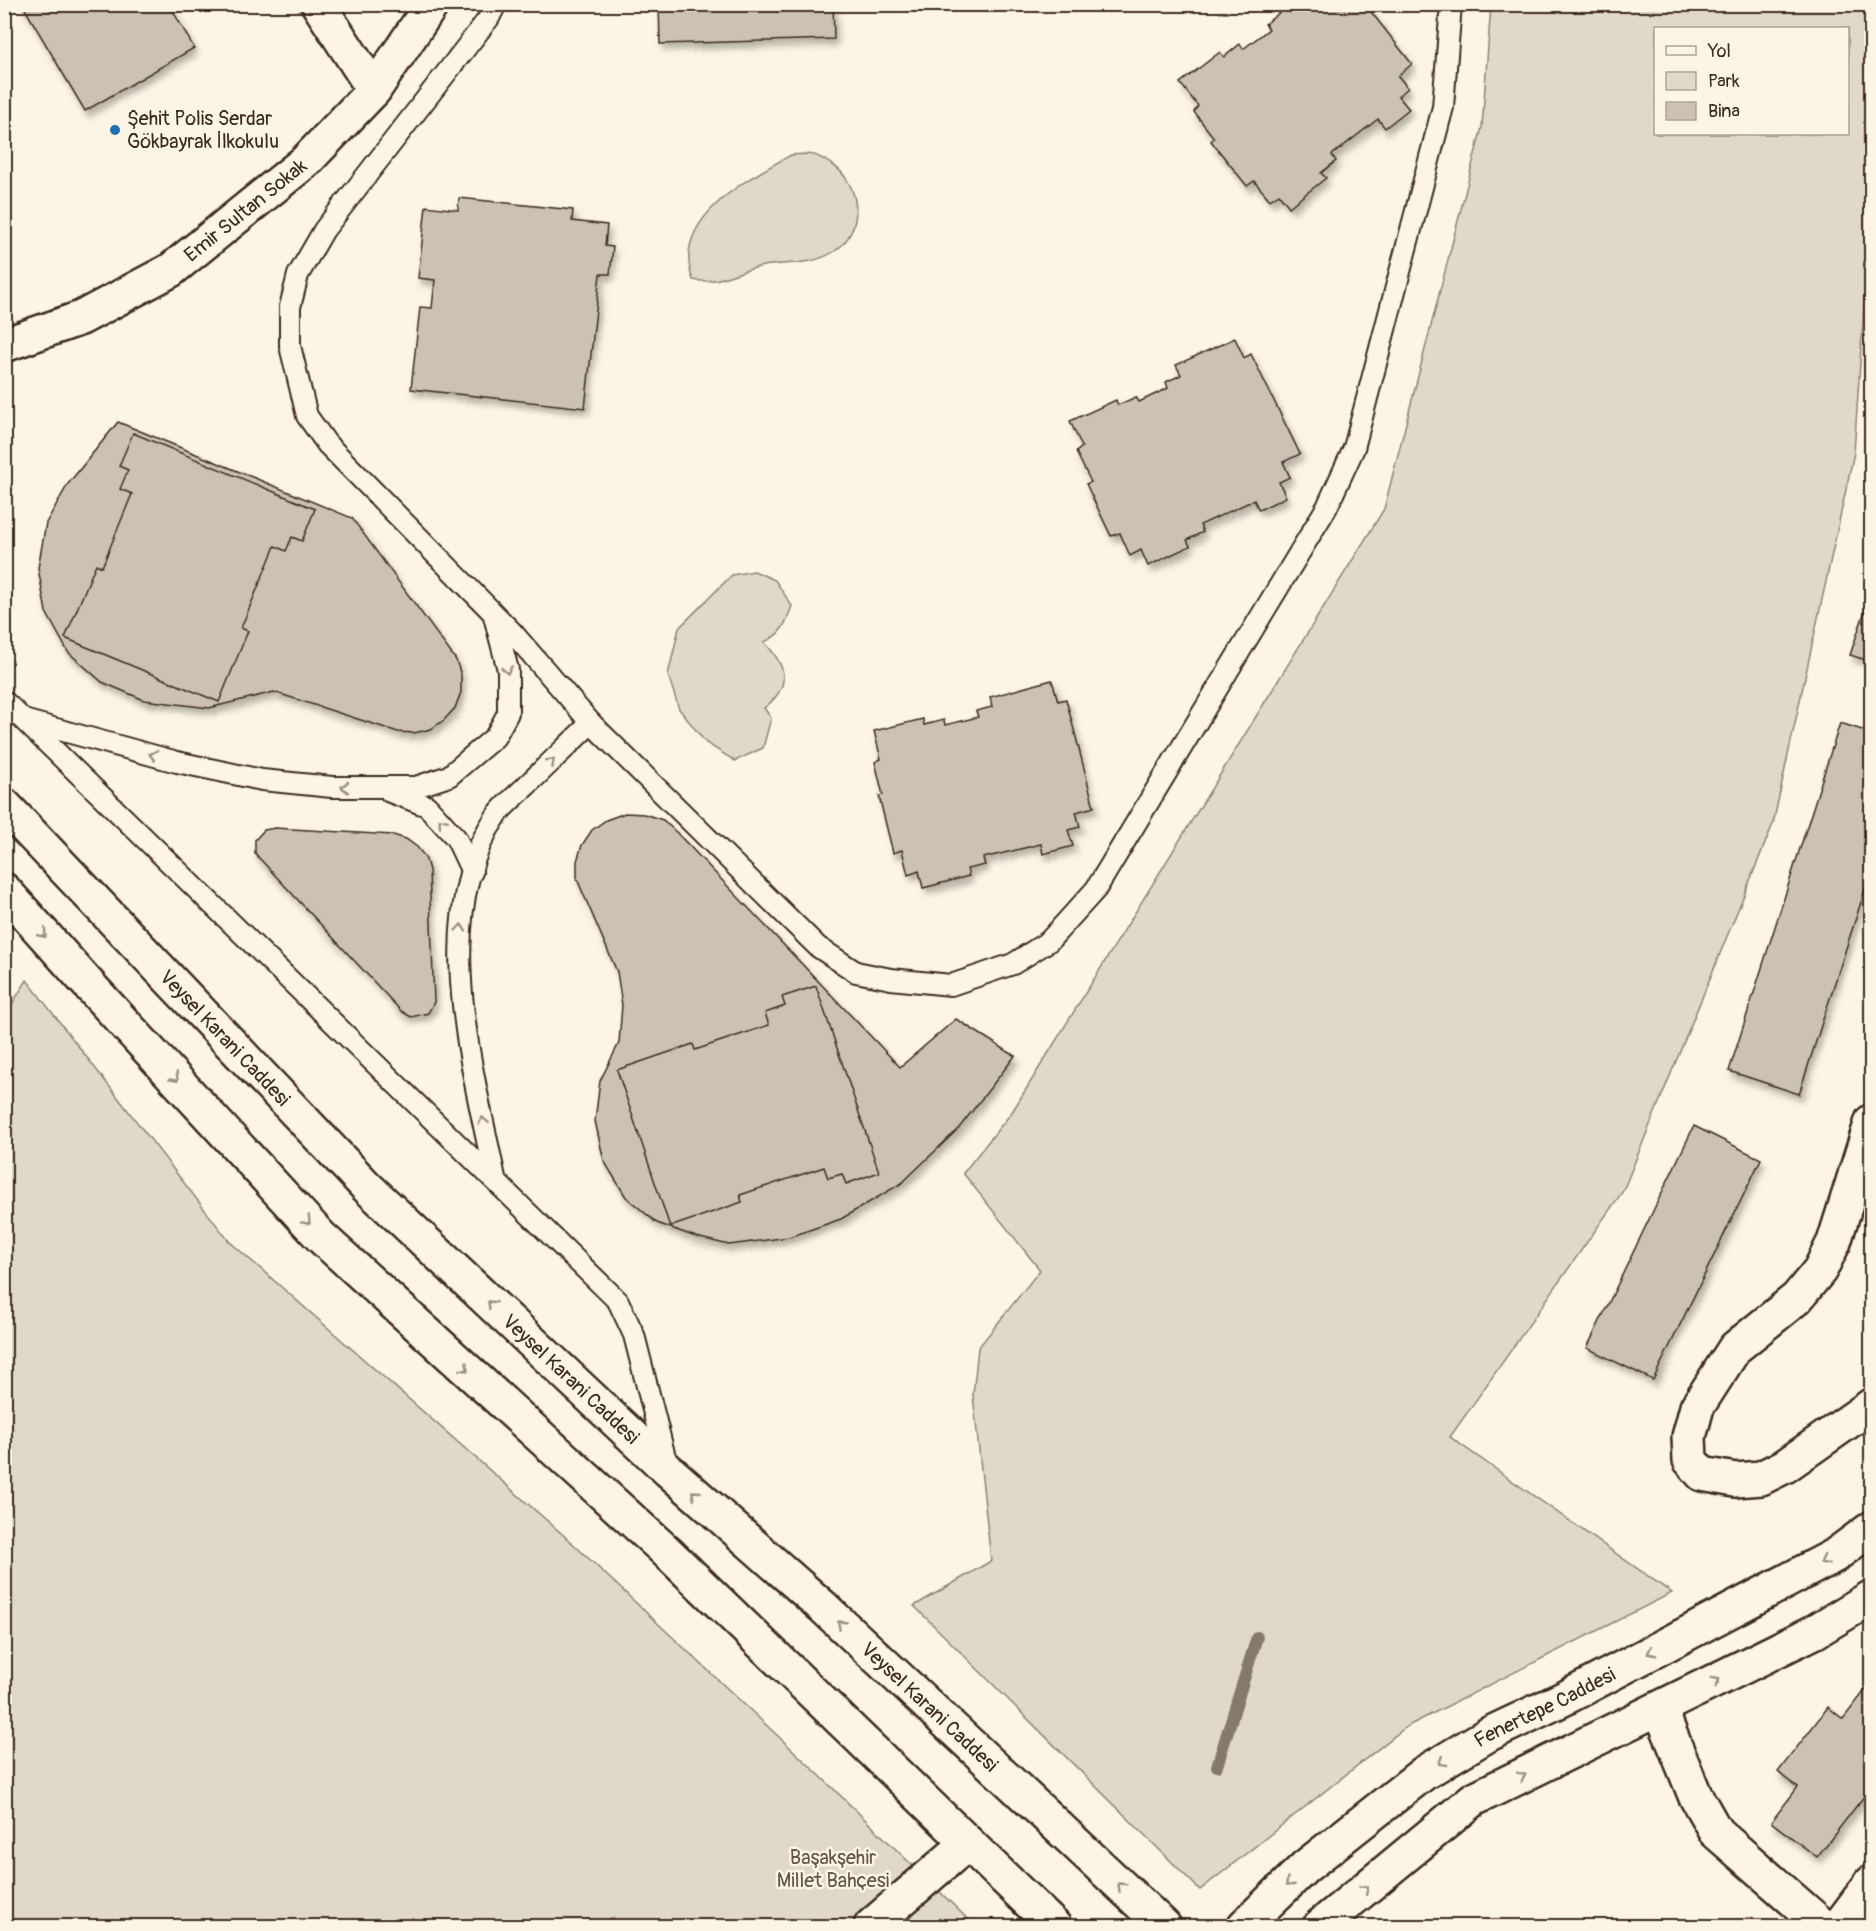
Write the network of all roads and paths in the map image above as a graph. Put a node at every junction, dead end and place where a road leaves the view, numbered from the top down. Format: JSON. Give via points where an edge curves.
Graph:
{"nodes":[{"id":1,"x":318,"y":4,"type":"edge"},
{"id":2,"x":432,"y":4,"type":"edge"},
{"id":3,"x":496,"y":4,"type":"edge"},
{"id":4,"x":1451,"y":4,"type":"edge"},
{"id":5,"x":374,"y":90,"type":"junction"},
{"id":6,"x":4,"y":345,"type":"edge"},
{"id":7,"x":493,"y":613,"type":"junction"},
{"id":8,"x":4,"y":701,"type":"edge"},
{"id":9,"x":24,"y":720,"type":"junction"},
{"id":10,"x":591,"y":723,"type":"junction"},
{"id":11,"x":379,"y":788,"type":"junction"},
{"id":12,"x":4,"y":805,"type":"edge"},
{"id":13,"x":472,"y":872,"type":"junction"},
{"id":14,"x":4,"y":890,"type":"edge"},
{"id":15,"x":1872,"y":1121,"type":"edge"},
{"id":16,"x":495,"y":1178,"type":"junction"},
{"id":17,"x":1868,"y":1421,"type":"edge"},
{"id":18,"x":668,"y":1470,"type":"junction"},
{"id":19,"x":1872,"y":1528,"type":"edge"},
{"id":20,"x":1872,"y":1597,"type":"edge"},
{"id":21,"x":1660,"y":1709,"type":"junction"},
{"id":22,"x":968,"y":1843,"type":"junction"},
{"id":23,"x":1872,"y":1882,"type":"edge"},
{"id":24,"x":871,"y":1926,"type":"edge"},
{"id":25,"x":1054,"y":1926,"type":"edge"},
{"id":26,"x":1164,"y":1926,"type":"edge"},
{"id":27,"x":1244,"y":1926,"type":"edge"},
{"id":28,"x":1320,"y":1926,"type":"edge"},
{"id":29,"x":1823,"y":1926,"type":"edge"},
{"id":30,"x":1839,"y":1926,"type":"edge"}],
"edges":[{"from":1,"to":5,"type":"street"},
{"from":2,"to":5,"type":"street","name":"Emir Sultan Sokak"},
{"from":3,"to":7,"type":"lane","via":[[324,230],[297,275],[290,307],[290,346],[307,416],[327,444]]},
{"from":4,"to":10,"type":"lane","via":[[1443,107],[1354,448],[1327,507],[1096,888],[1049,941],[1013,964],[951,985],[856,972],[818,947]]},
{"from":5,"to":6,"type":"street","name":"Emir Sultan Sokak","via":[[306,161],[171,270],[81,318]]},
{"from":7,"to":10,"type":"lane"},
{"from":7,"to":11,"type":"lane","one_way":true,"via":[[508,670],[508,713],[495,737],[449,776],[416,788]]},
{"from":8,"to":9,"type":"lane"},
{"from":11,"to":9,"type":"lane","one_way":true,"via":[[332,788],[262,780],[177,762]]},
{"from":9,"to":16,"type":"lane"},
{"from":13,"to":10,"type":"lane","one_way":true,"via":[[497,814]]},
{"from":13,"to":11,"type":"lane","one_way":true,"via":[[456,838],[427,806]]},
{"from":18,"to":12,"type":"street","name":"Veysel Karani Caddesi","one_way":true,"via":[[367,1187]]},
{"from":16,"to":13,"type":"lane","one_way":true,"via":[[467,1041],[460,974],[464,894]]},
{"from":14,"to":22,"type":"street","one_way":true,"via":[[321,1237],[667,1552]]},
{"from":15,"to":17,"type":"street","via":[[1834,1242],[1820,1270],[1797,1298],[1735,1348],[1697,1407],[1689,1437],[1690,1460],[1702,1474],[1735,1480],[1761,1478]]},
{"from":16,"to":18,"type":"lane","via":[[618,1301],[634,1335]]},
{"from":26,"to":18,"type":"street","name":"Veysel Karani Caddesi","one_way":true,"via":[[822,1606]]},
{"from":19,"to":27,"type":"street","name":"Fenertepe Caddesi","one_way":true,"via":[[1834,1556],[1489,1734],[1424,1773],[1305,1867]]},
{"from":21,"to":20,"type":"street","one_way":true,"via":[[1814,1632]]},
{"from":28,"to":21,"type":"street","one_way":true,"via":[[1474,1799]]},
{"from":21,"to":29,"type":"street","via":[[1695,1795],[1716,1832]]},
{"from":22,"to":24,"type":"street"},
{"from":22,"to":25,"type":"street"},
{"from":23,"to":30,"type":"street"}]}
